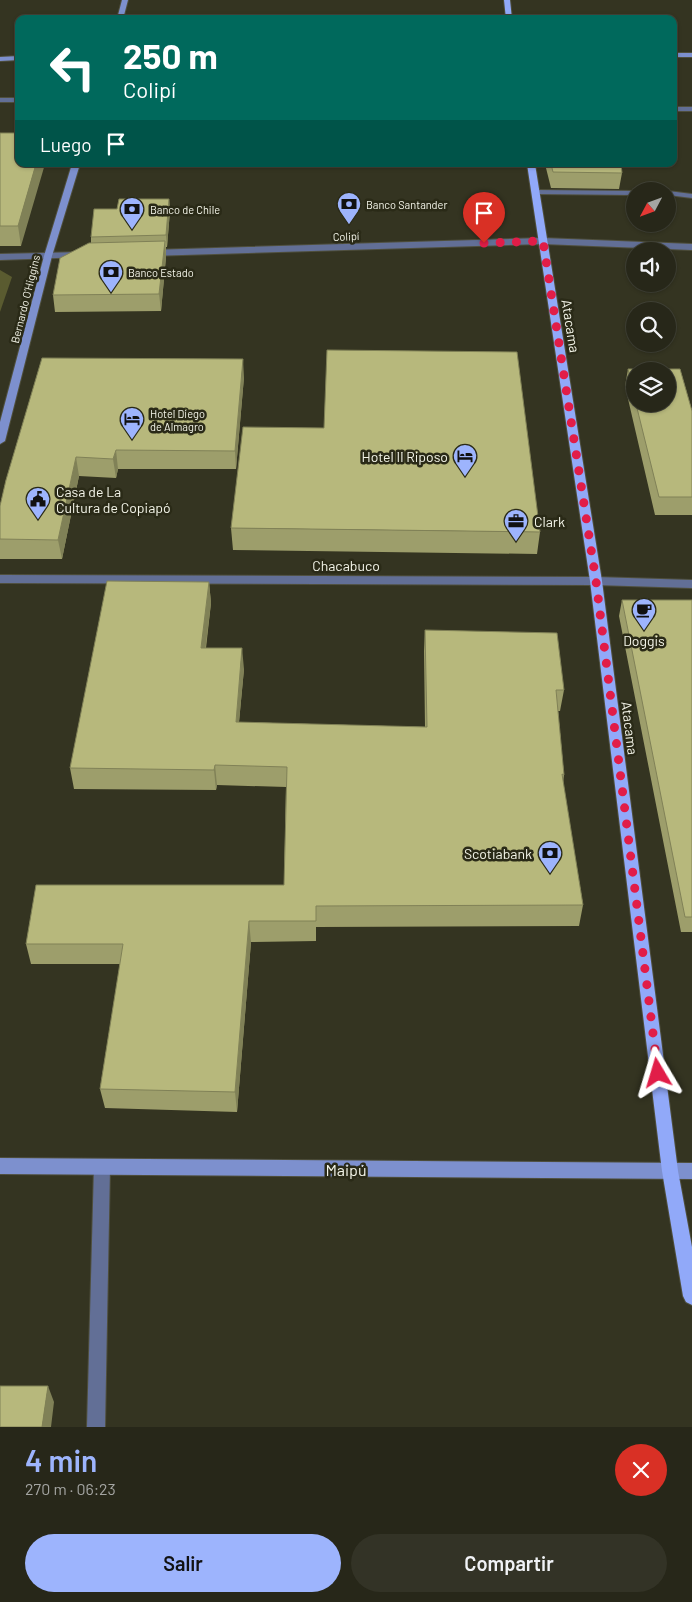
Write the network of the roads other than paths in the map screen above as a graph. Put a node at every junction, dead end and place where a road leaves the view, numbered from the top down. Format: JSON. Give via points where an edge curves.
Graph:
{"nodes":[{"id":1,"x":125,"y":0,"type":"edge"},
{"id":2,"x":507,"y":0,"type":"edge"},
{"id":3,"x":121,"y":15,"type":"edge"},
{"id":4,"x":509,"y":15,"type":"edge"},
{"id":5,"x":677,"y":55,"type":"edge"},
{"id":6,"x":692,"y":55,"type":"edge"},
{"id":7,"x":15,"y":58,"type":"edge"},
{"id":8,"x":0,"y":59,"type":"edge"},
{"id":9,"x":0,"y":100,"type":"edge"},
{"id":10,"x":15,"y":100,"type":"edge"},
{"id":11,"x":677,"y":108,"type":"edge"},
{"id":12,"x":692,"y":109,"type":"edge"},
{"id":13,"x":75,"y":167,"type":"edge"},
{"id":14,"x":531,"y":167,"type":"edge"},
{"id":15,"x":535,"y":192,"type":"junction"},
{"id":16,"x":626,"y":193,"type":"edge"},
{"id":17,"x":676,"y":195,"type":"edge"},
{"id":18,"x":692,"y":196,"type":"edge"},
{"id":19,"x":543,"y":241,"type":"junction"},
{"id":20,"x":692,"y":246,"type":"edge"},
{"id":21,"x":137,"y":253,"type":"edge"},
{"id":22,"x":88,"y":255,"type":"edge"},
{"id":23,"x":48,"y":256,"type":"junction"},
{"id":24,"x":0,"y":257,"type":"edge"},
{"id":25,"x":0,"y":441,"type":"edge"},
{"id":26,"x":0,"y":579,"type":"edge"},
{"id":27,"x":596,"y":581,"type":"junction"},
{"id":28,"x":692,"y":584,"type":"edge"},
{"id":29,"x":0,"y":1166,"type":"edge"},
{"id":30,"x":102,"y":1167,"type":"junction"},
{"id":31,"x":670,"y":1171,"type":"junction"},
{"id":32,"x":692,"y":1171,"type":"edge"},
{"id":33,"x":692,"y":1296,"type":"edge"},
{"id":34,"x":96,"y":1427,"type":"edge"}],
"edges":[{"from":1,"to":3,"type":"main road"},
{"from":2,"to":4,"type":"main road"},
{"from":5,"to":6,"type":"main road"},
{"from":7,"to":8,"type":"main road"},
{"from":9,"to":10,"type":"street"},
{"from":11,"to":12,"type":"street"},
{"from":13,"to":23,"type":"main road","name":"Bernardo O'Higgins"},
{"from":14,"to":15,"type":"main road","name":"Atacama"},
{"from":15,"to":16,"type":"street"},
{"from":15,"to":19,"type":"main road","name":"Atacama"},
{"from":17,"to":18,"type":"street"},
{"from":19,"to":20,"type":"street","name":"Colipí"},
{"from":19,"to":21,"type":"street","name":"Colipí"},
{"from":19,"to":27,"type":"main road","name":"Atacama"},
{"from":22,"to":23,"type":"street"},
{"from":23,"to":24,"type":"street"},
{"from":23,"to":25,"type":"main road","name":"Bernardo O'Higgins"},
{"from":26,"to":27,"type":"street","name":"Chacabuco"},
{"from":27,"to":28,"type":"street","name":"Chacabuco"},
{"from":27,"to":31,"type":"main road","name":"Atacama"},
{"from":29,"to":30,"type":"main road","name":"Maipú"},
{"from":30,"to":31,"type":"main road","name":"Maipú"},
{"from":30,"to":34,"type":"street"},
{"from":31,"to":32,"type":"main road","name":"Maipú"},
{"from":31,"to":33,"type":"main road","name":"Atacama"}]}
